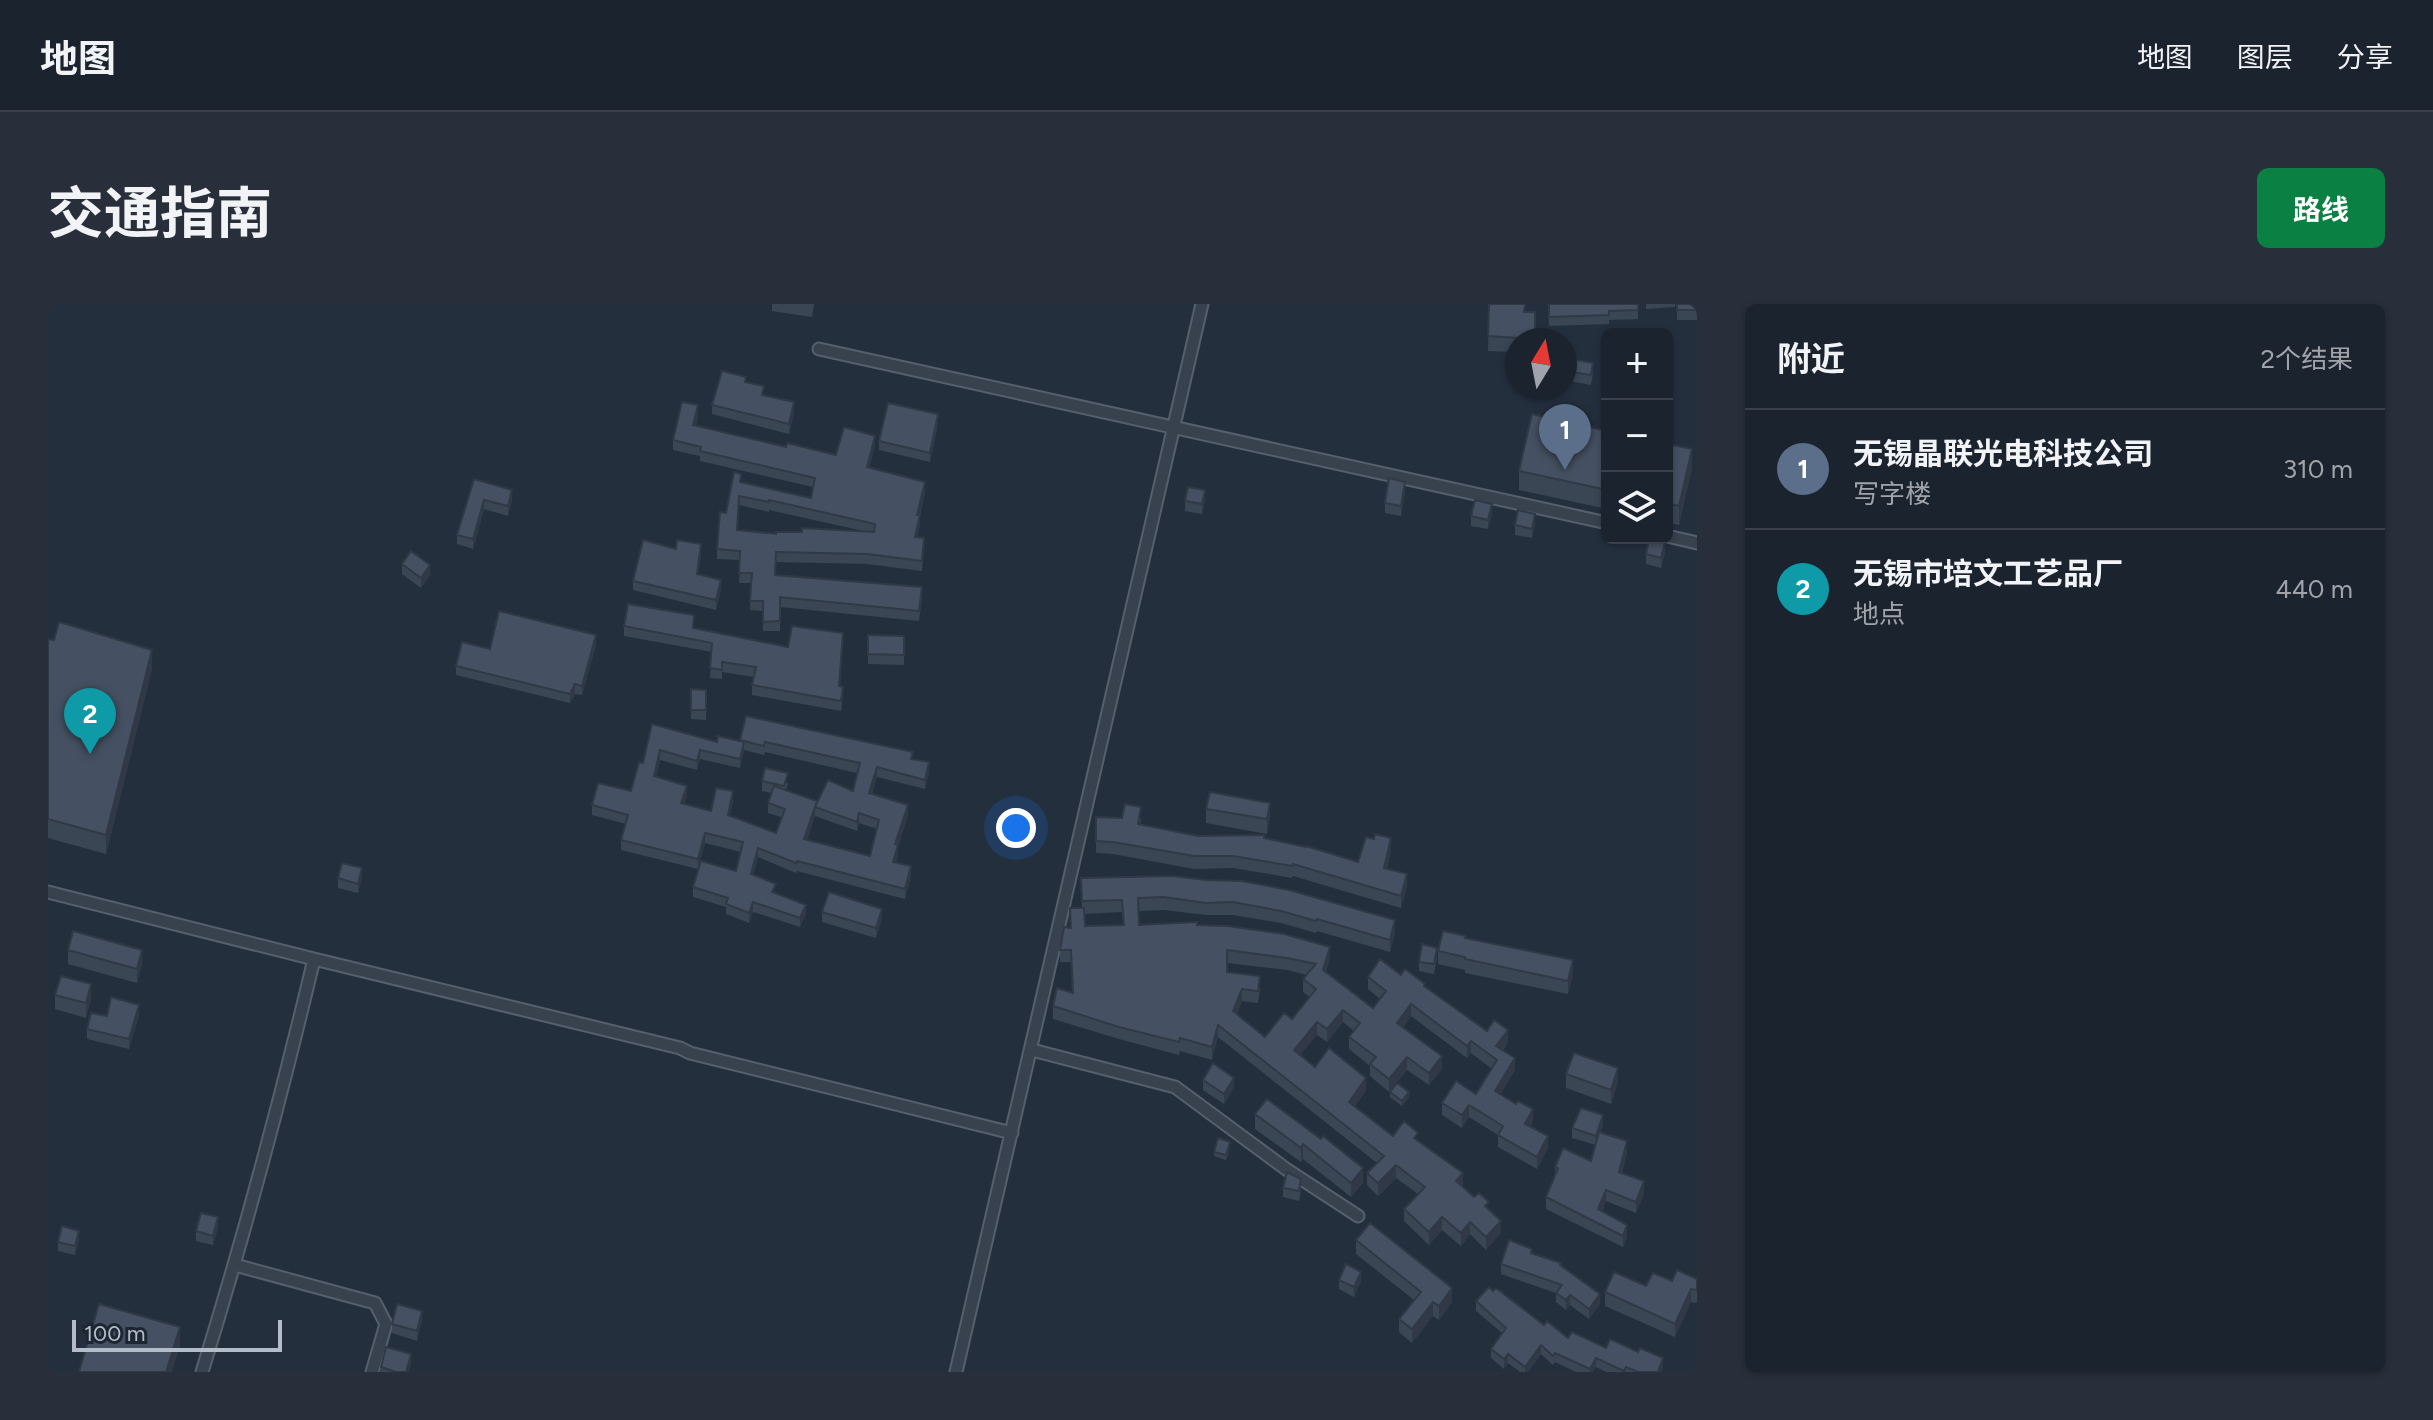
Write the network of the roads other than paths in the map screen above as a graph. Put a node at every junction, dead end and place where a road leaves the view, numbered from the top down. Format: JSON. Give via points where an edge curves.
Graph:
{"nodes":[{"id":1,"x":1202,"y":304,"type":"edge"},
{"id":2,"x":819,"y":349,"type":"dead end"},
{"id":3,"x":1174,"y":429,"type":"junction"},
{"id":4,"x":1601,"y":522,"type":"edge"},
{"id":5,"x":1673,"y":537,"type":"edge"},
{"id":6,"x":1697,"y":543,"type":"edge"},
{"id":7,"x":48,"y":892,"type":"edge"},
{"id":8,"x":314,"y":959,"type":"junction"},
{"id":9,"x":1032,"y":1050,"type":"junction"},
{"id":10,"x":1012,"y":1133,"type":"junction"},
{"id":11,"x":1358,"y":1216,"type":"dead end"},
{"id":12,"x":235,"y":1265,"type":"junction"},
{"id":13,"x":202,"y":1372,"type":"edge"},
{"id":14,"x":372,"y":1372,"type":"edge"},
{"id":15,"x":956,"y":1372,"type":"edge"}],
"edges":[{"from":1,"to":3,"type":"street"},
{"from":2,"to":3,"type":"street"},
{"from":3,"to":4,"type":"street"},
{"from":3,"to":9,"type":"street"},
{"from":5,"to":6,"type":"street"},
{"from":7,"to":8,"type":"street"},
{"from":8,"to":10,"type":"street"},
{"from":8,"to":12,"type":"street"},
{"from":9,"to":10,"type":"street"},
{"from":9,"to":11,"type":"street","via":[[1175,1087]]},
{"from":10,"to":15,"type":"street"},
{"from":12,"to":13,"type":"street"},
{"from":12,"to":14,"type":"street","via":[[375,1303],[386,1324]]}]}
